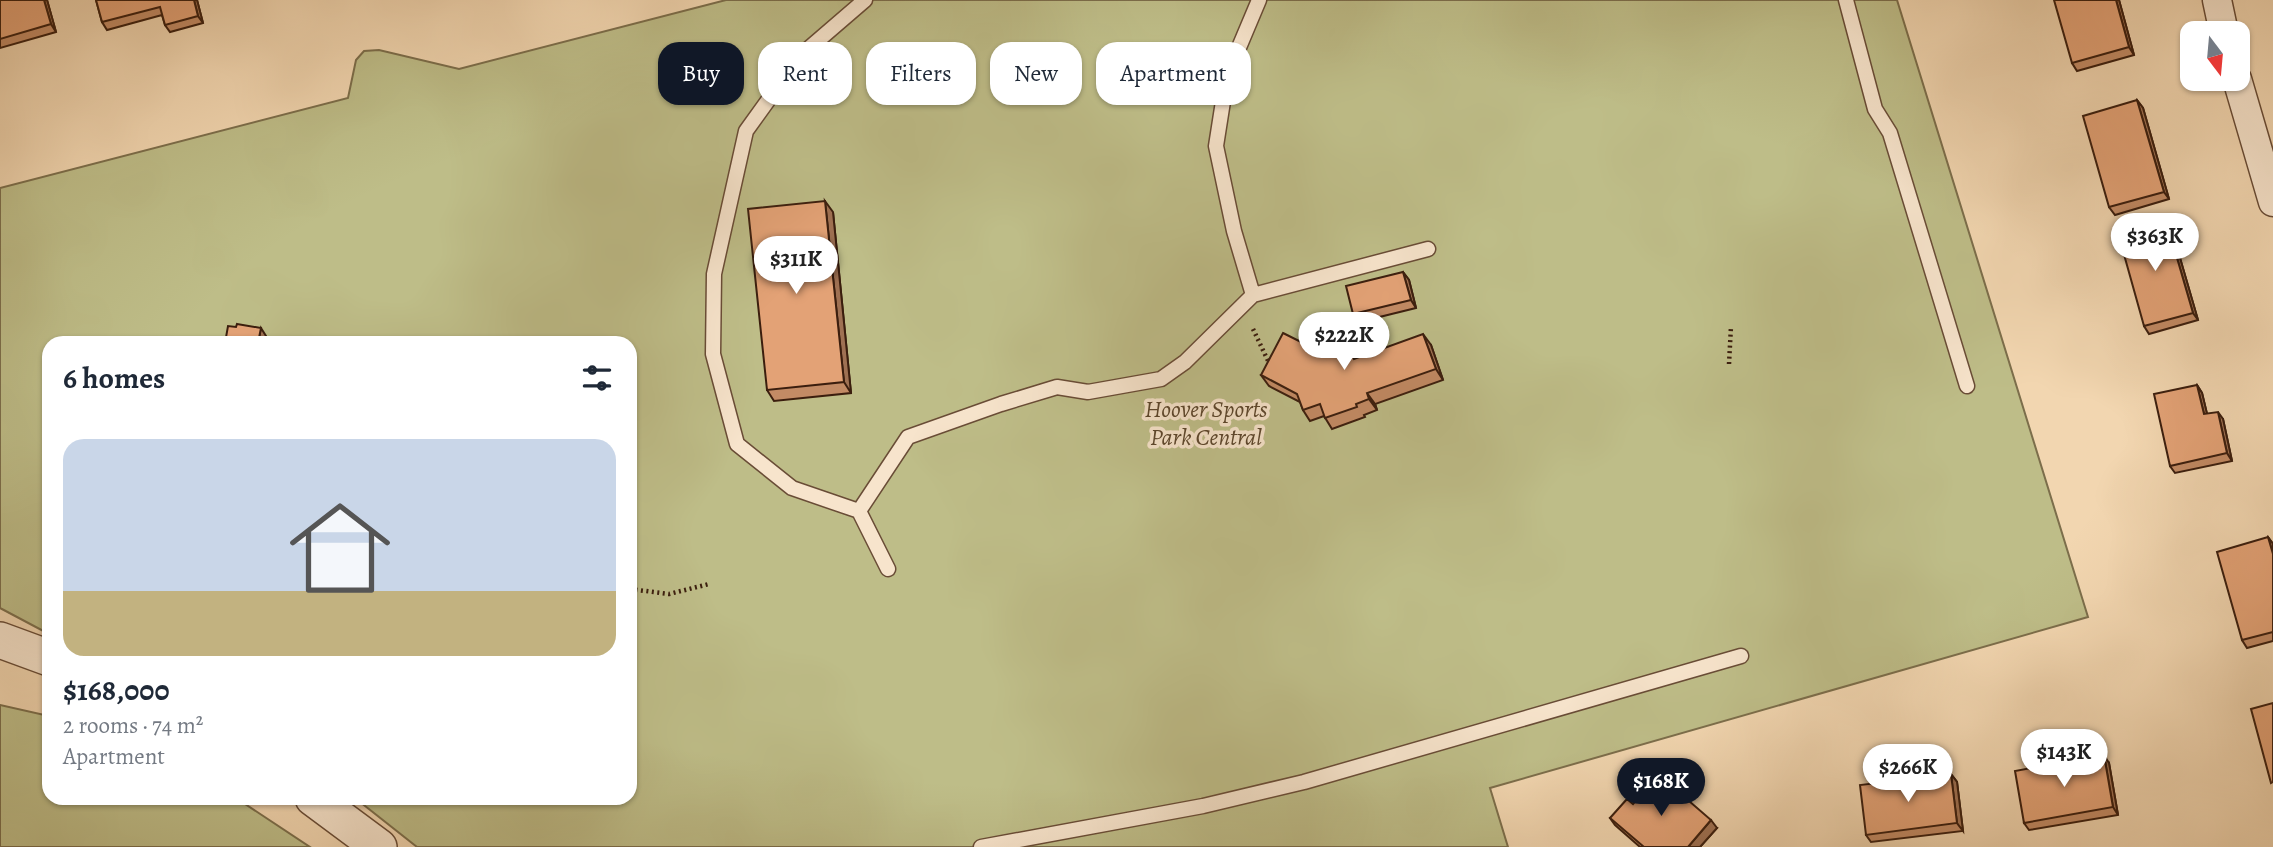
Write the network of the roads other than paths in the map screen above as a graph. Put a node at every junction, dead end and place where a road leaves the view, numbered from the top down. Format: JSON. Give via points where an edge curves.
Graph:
{"nodes":[{"id":1,"x":865,"y":0,"type":"edge"},
{"id":2,"x":1259,"y":0,"type":"edge"},
{"id":3,"x":1846,"y":0,"type":"edge"},
{"id":4,"x":2217,"y":0,"type":"edge"},
{"id":5,"x":2221,"y":21,"type":"edge"},
{"id":6,"x":2241,"y":91,"type":"edge"},
{"id":7,"x":2273,"y":202,"type":"edge"},
{"id":8,"x":1428,"y":249,"type":"dead end"},
{"id":9,"x":1252,"y":295,"type":"junction"},
{"id":10,"x":1967,"y":386,"type":"dead end"},
{"id":11,"x":859,"y":511,"type":"junction"},
{"id":12,"x":888,"y":569,"type":"dead end"},
{"id":13,"x":0,"y":640,"type":"edge"},
{"id":14,"x":42,"y":656,"type":"edge"},
{"id":15,"x":1741,"y":656,"type":"dead end"},
{"id":16,"x":322,"y":805,"type":"edge"},
{"id":17,"x":379,"y":847,"type":"edge"},
{"id":18,"x":981,"y":847,"type":"edge"}],
"edges":[{"from":1,"to":11,"type":"lane","via":[[800,56],[746,131],[714,274],[713,354],[737,444],[792,488]]},
{"from":2,"to":9,"type":"lane","via":[[1227,76],[1216,146]]},
{"from":3,"to":10,"type":"lane","via":[[1875,110],[1890,133]]},
{"from":4,"to":5,"type":"street"},
{"from":6,"to":7,"type":"street"},
{"from":8,"to":9,"type":"lane"},
{"from":9,"to":11,"type":"lane","via":[[1185,362],[1161,379],[1088,392],[1057,387],[908,437]]},
{"from":11,"to":12,"type":"lane"},
{"from":13,"to":14,"type":"street"},
{"from":15,"to":18,"type":"lane","via":[[1304,782],[1203,806]]},
{"from":16,"to":17,"type":"street"}]}
